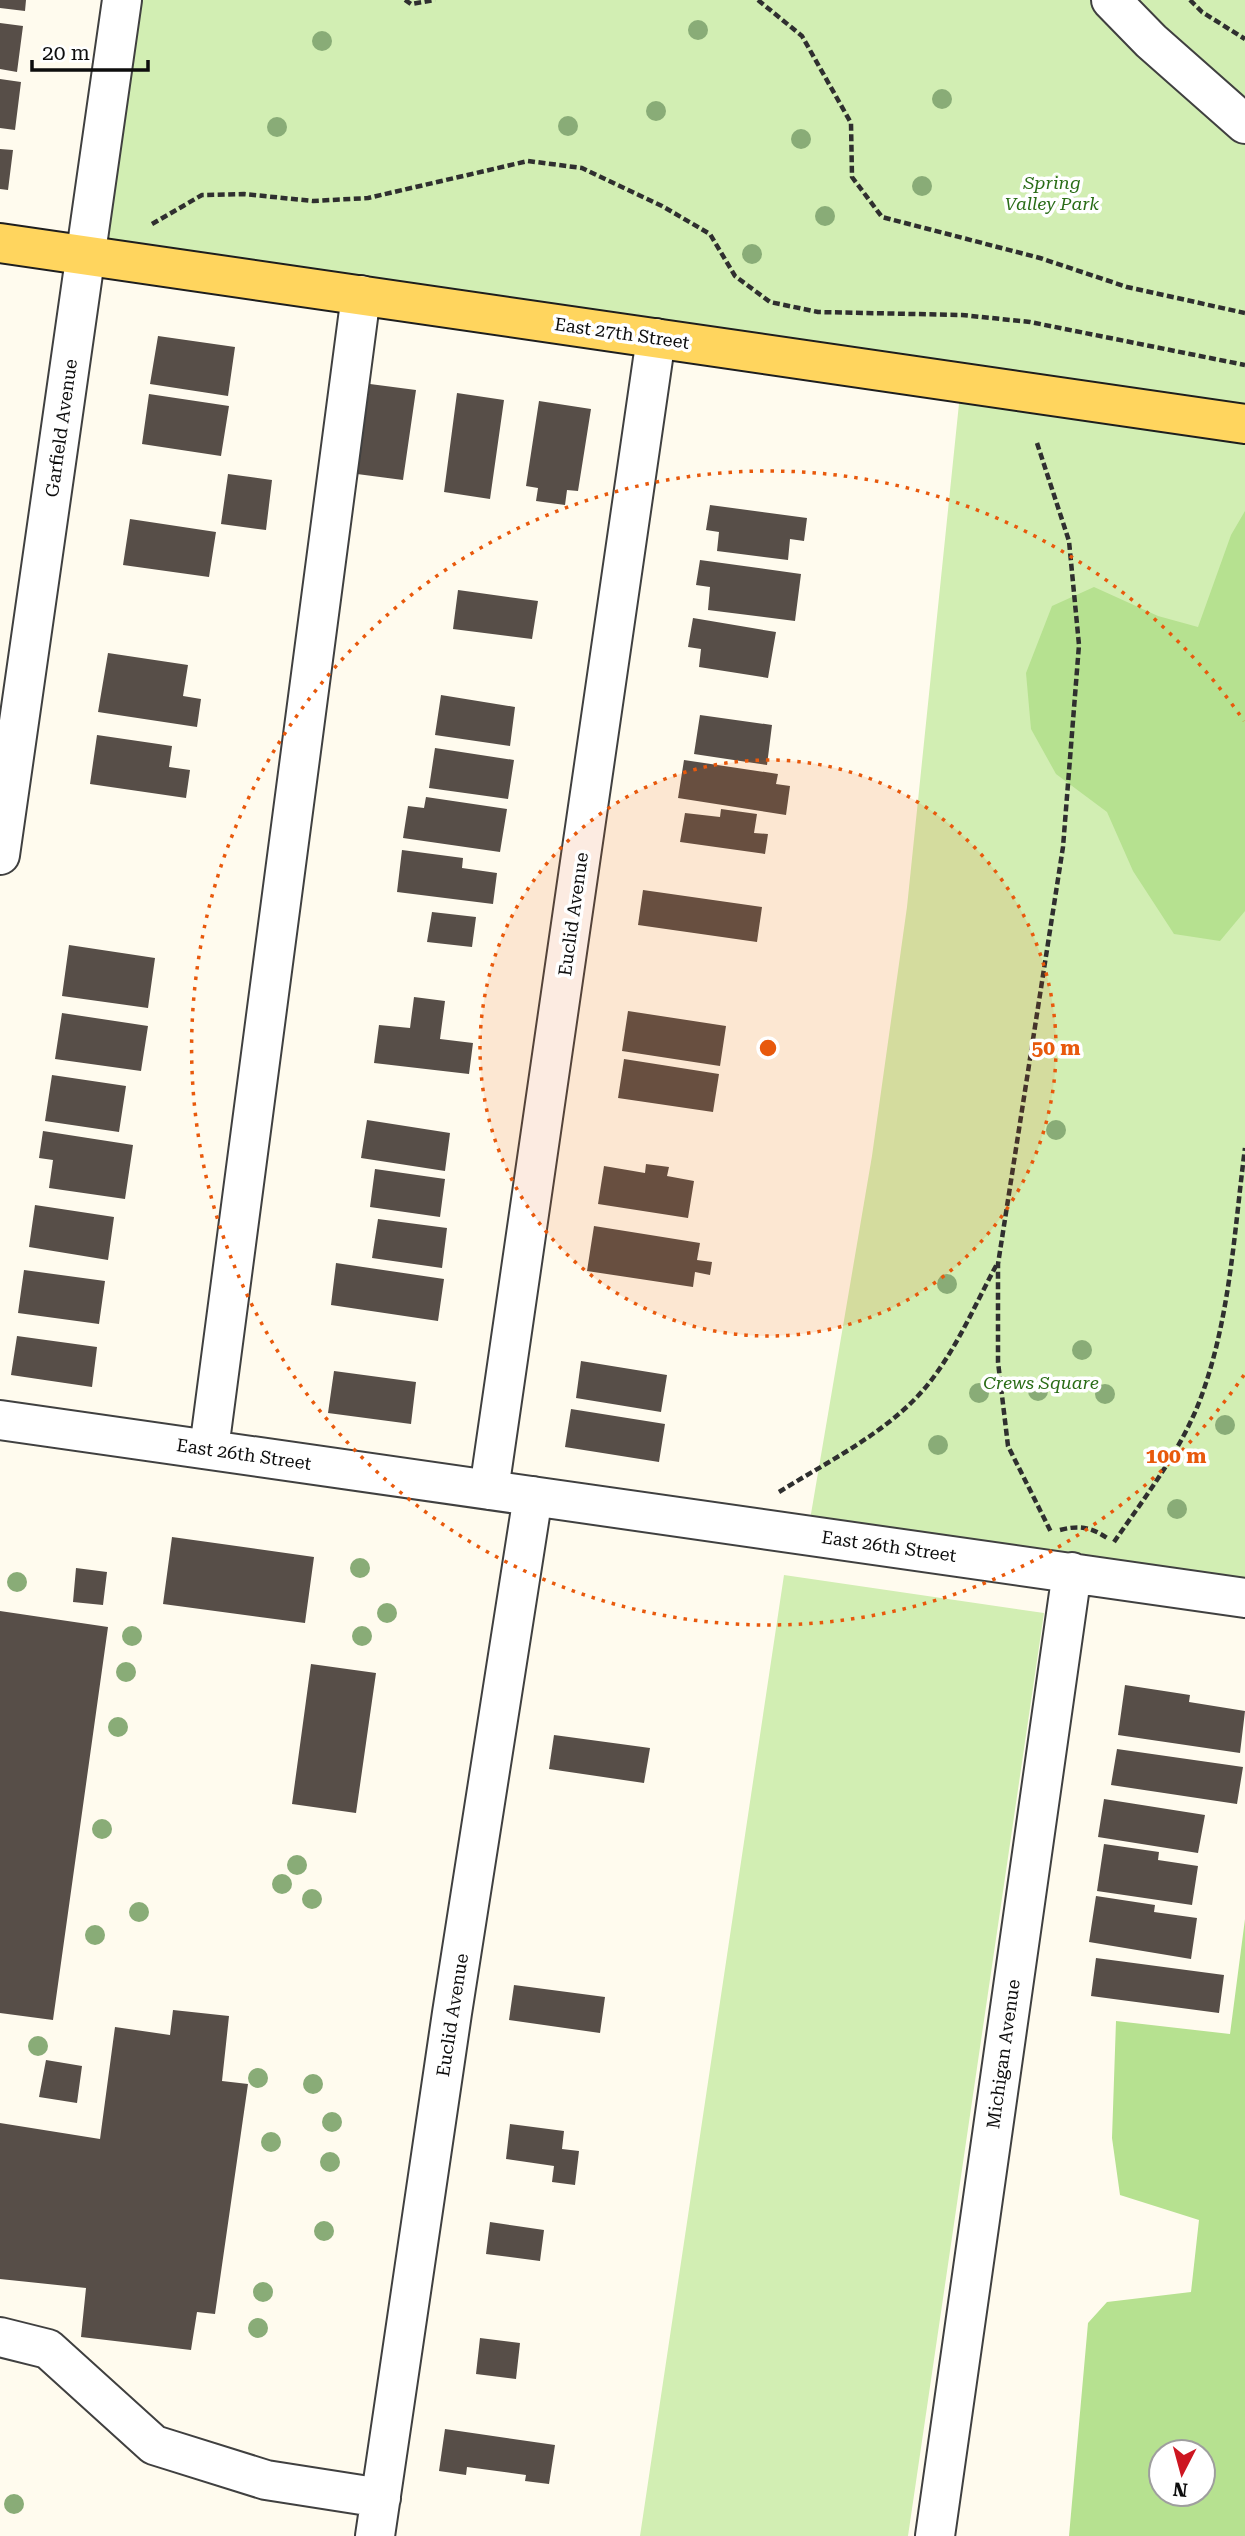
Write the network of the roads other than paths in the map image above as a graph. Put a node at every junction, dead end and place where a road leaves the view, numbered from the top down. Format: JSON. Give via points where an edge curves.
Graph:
{"nodes":[{"id":1,"x":122,"y":0,"type":"edge"},
{"id":2,"x":1111,"y":0,"type":"edge"},
{"id":3,"x":1245,"y":124,"type":"edge"},
{"id":4,"x":0,"y":243,"type":"edge"},
{"id":5,"x":85,"y":255,"type":"junction"},
{"id":6,"x":361,"y":295,"type":"junction"},
{"id":7,"x":656,"y":338,"type":"junction"},
{"id":8,"x":1245,"y":424,"type":"edge"},
{"id":9,"x":0,"y":855,"type":"edge"},
{"id":10,"x":0,"y":1420,"type":"edge"},
{"id":11,"x":209,"y":1449,"type":"junction"},
{"id":12,"x":489,"y":1490,"type":"junction"},
{"id":13,"x":533,"y":1496,"type":"junction"},
{"id":14,"x":1072,"y":1572,"type":"junction"},
{"id":15,"x":1245,"y":1598,"type":"edge"},
{"id":16,"x":0,"y":2337,"type":"edge"},
{"id":17,"x":381,"y":2498,"type":"junction"},
{"id":18,"x":375,"y":2536,"type":"edge"},
{"id":19,"x":935,"y":2536,"type":"edge"}],
"edges":[{"from":1,"to":5,"type":"street","name":"Garfield Avenue"},
{"from":2,"to":3,"type":"street"},
{"from":4,"to":5,"type":"main road","name":"East 27th Street"},
{"from":5,"to":6,"type":"main road","name":"East 27th Street"},
{"from":5,"to":9,"type":"street","name":"Garfield Avenue"},
{"from":6,"to":7,"type":"main road","name":"East 27th Street"},
{"from":6,"to":11,"type":"street"},
{"from":7,"to":8,"type":"main road","name":"East 27th Street"},
{"from":7,"to":12,"type":"street","name":"Euclid Avenue"},
{"from":10,"to":11,"type":"street","name":"East 26th Street"},
{"from":11,"to":12,"type":"street","name":"East 26th Street"},
{"from":12,"to":13,"type":"street","name":"East 26th Street"},
{"from":13,"to":14,"type":"street","name":"East 26th Street"},
{"from":13,"to":17,"type":"street","name":"Euclid Avenue"},
{"from":14,"to":15,"type":"street","name":"East 26th Street"},
{"from":14,"to":19,"type":"street","name":"Michigan Avenue"},
{"from":16,"to":17,"type":"street","via":[[48,2349],[154,2445],[266,2480]]},
{"from":17,"to":18,"type":"street","name":"Euclid Avenue"}]}
